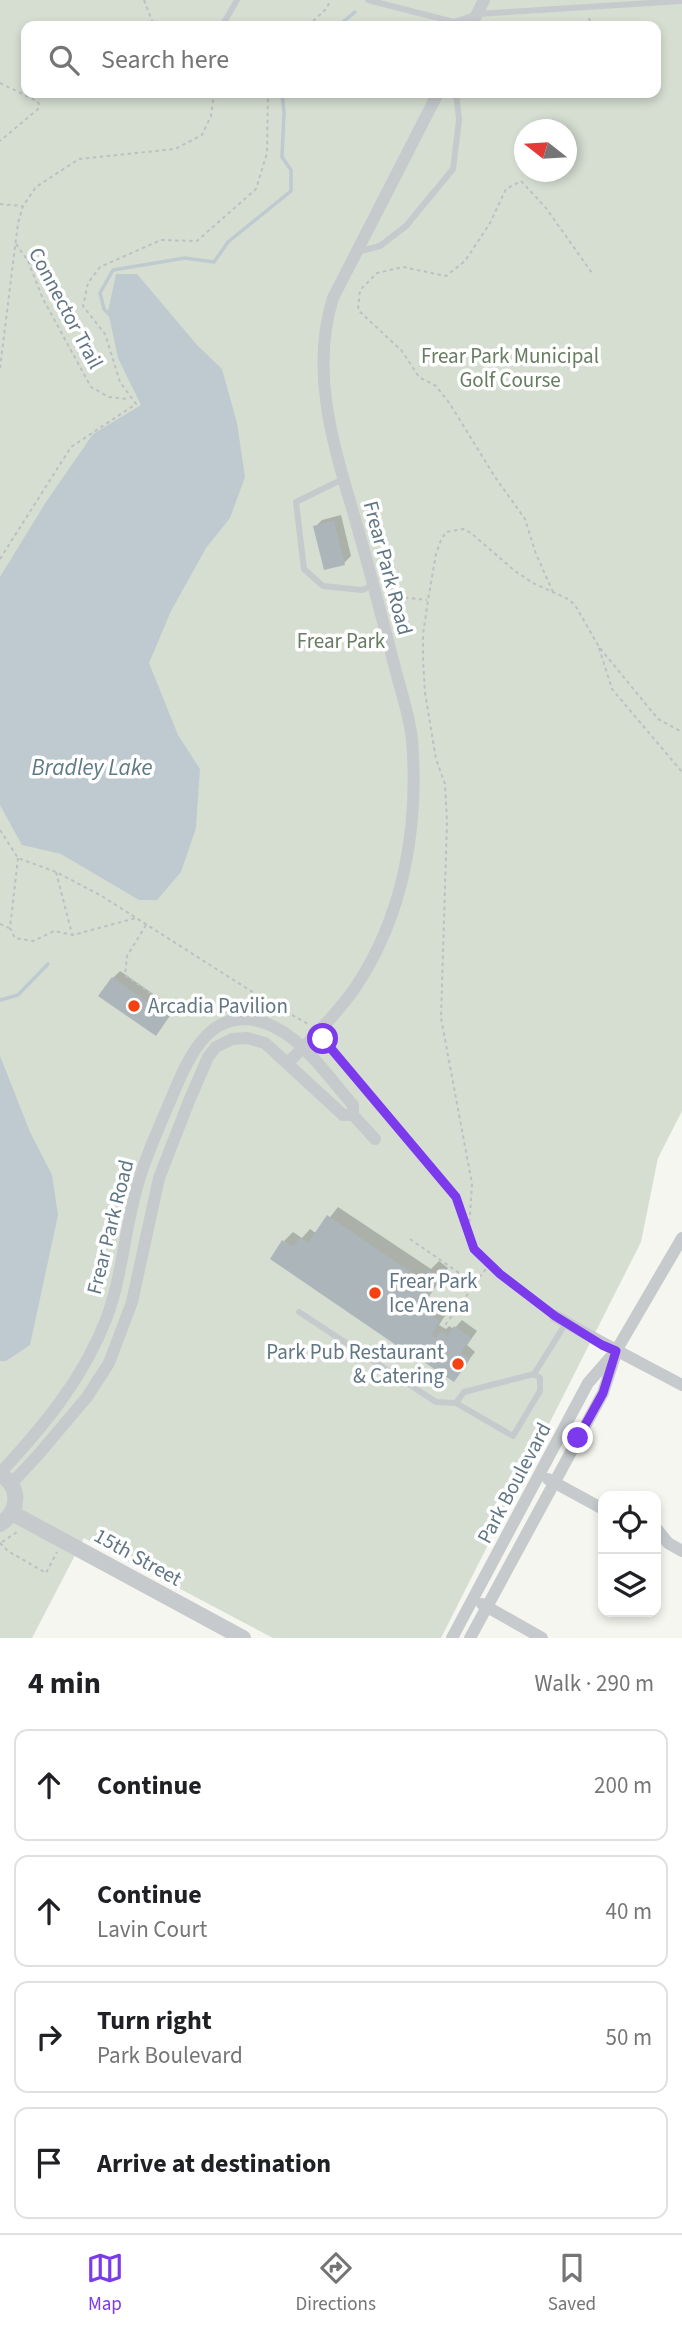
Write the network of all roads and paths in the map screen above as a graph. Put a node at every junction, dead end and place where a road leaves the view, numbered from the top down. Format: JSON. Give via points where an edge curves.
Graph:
{"nodes":[{"id":1,"x":144,"y":0,"type":"edge"},
{"id":2,"x":237,"y":0,"type":"edge"},
{"id":3,"x":330,"y":0,"type":"edge"},
{"id":4,"x":368,"y":0,"type":"edge"},
{"id":5,"x":484,"y":0,"type":"edge"},
{"id":6,"x":682,"y":1,"type":"edge"},
{"id":7,"x":474,"y":20,"type":"edge"},
{"id":8,"x":151,"y":21,"type":"edge"},
{"id":9,"x":225,"y":21,"type":"edge"},
{"id":10,"x":313,"y":21,"type":"edge"},
{"id":11,"x":450,"y":21,"type":"edge"},
{"id":12,"x":0,"y":83,"type":"edge"},
{"id":13,"x":21,"y":93,"type":"edge"},
{"id":14,"x":31,"y":98,"type":"edge"},
{"id":15,"x":213,"y":98,"type":"edge"},
{"id":16,"x":268,"y":98,"type":"edge"},
{"id":17,"x":435,"y":98,"type":"edge"},
{"id":18,"x":457,"y":98,"type":"edge"},
{"id":19,"x":0,"y":141,"type":"edge"},
{"id":20,"x":0,"y":204,"type":"edge"},
{"id":21,"x":23,"y":206,"type":"junction"},
{"id":22,"x":15,"y":244,"type":"junction"},
{"id":23,"x":355,"y":253,"type":"junction"},
{"id":24,"x":592,"y":273,"type":"dead end"},
{"id":25,"x":0,"y":368,"type":"edge"},
{"id":26,"x":130,"y":399,"type":"junction"},
{"id":27,"x":343,"y":479,"type":"junction"},
{"id":28,"x":0,"y":559,"type":"edge"},
{"id":29,"x":375,"y":584,"type":"junction"},
{"id":30,"x":554,"y":593,"type":"junction"},
{"id":31,"x":384,"y":595,"type":"dead end"},
{"id":32,"x":428,"y":600,"type":"junction"},
{"id":33,"x":599,"y":647,"type":"junction"},
{"id":34,"x":682,"y":732,"type":"edge"},
{"id":35,"x":682,"y":772,"type":"edge"},
{"id":36,"x":0,"y":830,"type":"edge"},
{"id":37,"x":18,"y":858,"type":"junction"},
{"id":38,"x":56,"y":872,"type":"junction"},
{"id":39,"x":137,"y":918,"type":"junction"},
{"id":40,"x":0,"y":924,"type":"edge"},
{"id":41,"x":146,"y":924,"type":"junction"},
{"id":42,"x":10,"y":928,"type":"junction"},
{"id":43,"x":73,"y":935,"type":"junction"},
{"id":44,"x":262,"y":998,"type":"junction"},
{"id":45,"x":309,"y":1025,"type":"dead end"},
{"id":46,"x":323,"y":1039,"type":"dead end"},
{"id":47,"x":302,"y":1048,"type":"junction"},
{"id":48,"x":288,"y":1063,"type":"junction"},
{"id":49,"x":353,"y":1115,"type":"junction"},
{"id":50,"x":375,"y":1139,"type":"dead end"},
{"id":51,"x":469,"y":1229,"type":"junction"},
{"id":52,"x":682,"y":1238,"type":"edge"},
{"id":53,"x":410,"y":1239,"type":"dead end"},
{"id":54,"x":490,"y":1264,"type":"junction"},
{"id":55,"x":475,"y":1284,"type":"junction"},
{"id":56,"x":299,"y":1312,"type":"dead end"},
{"id":57,"x":561,"y":1319,"type":"junction"},
{"id":58,"x":443,"y":1328,"type":"dead end"},
{"id":59,"x":616,"y":1351,"type":"junction"},
{"id":60,"x":534,"y":1374,"type":"junction"},
{"id":61,"x":682,"y":1385,"type":"edge"},
{"id":62,"x":456,"y":1403,"type":"junction"},
{"id":63,"x":540,"y":1475,"type":"junction"},
{"id":64,"x":4,"y":1477,"type":"edge"},
{"id":65,"x":553,"y":1482,"type":"junction"},
{"id":66,"x":598,"y":1506,"type":"edge"},
{"id":67,"x":6,"y":1518,"type":"edge"},
{"id":68,"x":18,"y":1530,"type":"dead end"},
{"id":69,"x":661,"y":1535,"type":"edge"},
{"id":70,"x":1,"y":1543,"type":"edge"},
{"id":71,"x":57,"y":1551,"type":"dead end"},
{"id":72,"x":682,"y":1551,"type":"edge"},
{"id":73,"x":472,"y":1599,"type":"junction"},
{"id":74,"x":486,"y":1607,"type":"junction"},
{"id":75,"x":243,"y":1638,"type":"edge"},
{"id":76,"x":452,"y":1638,"type":"edge"},
{"id":77,"x":470,"y":1638,"type":"edge"},
{"id":78,"x":542,"y":1638,"type":"edge"}],
"edges":[{"from":1,"to":8,"type":"path"},
{"from":2,"to":9,"type":"lane"},
{"from":3,"to":10,"type":"path"},
{"from":4,"to":11,"type":"lane"},
{"from":5,"to":7,"type":"street"},
{"from":6,"to":7,"type":"lane"},
{"from":12,"to":13,"type":"path"},
{"from":14,"to":19,"type":"path","via":[[39,104],[38,109]]},
{"from":15,"to":21,"type":"path","via":[[202,135],[176,149],[79,159],[36,187]]},
{"from":16,"to":26,"type":"path","via":[[267,153],[256,189],[197,241],[161,240],[100,267],[88,283],[83,306],[105,334]]},
{"from":17,"to":23,"type":"street","name":"Frear Park Road"},
{"from":18,"to":23,"type":"lane","via":[[459,120],[453,169],[406,226],[380,246]]},
{"from":20,"to":21,"type":"path"},
{"from":21,"to":22,"type":"path"},
{"from":22,"to":25,"type":"path"},
{"from":22,"to":26,"type":"path","name":"Connector Trail","via":[[92,387],[108,397]]},
{"from":23,"to":27,"type":"street","name":"Frear Park Road","via":[[325,324],[324,390]]},
{"from":24,"to":30,"type":"path","via":[[521,181],[506,189],[465,261],[446,276],[403,267],[377,273],[360,290],[358,310],[402,351],[419,377],[436,386],[525,519]]},
{"from":26,"to":28,"type":"path","via":[[134,407],[71,447]]},
{"from":27,"to":29,"type":"street","name":"Frear Park Road"},
{"from":27,"to":29,"type":"lane","via":[[296,502],[304,569],[323,586],[362,590]]},
{"from":29,"to":47,"type":"street","name":"Frear Park Road","via":[[412,737],[414,807],[408,855],[395,907],[367,968]]},
{"from":30,"to":32,"type":"path","via":[[515,571],[471,533],[453,529],[440,540]]},
{"from":30,"to":33,"type":"path","via":[[575,606]]},
{"from":31,"to":32,"type":"path"},
{"from":32,"to":51,"type":"path","via":[[423,635],[425,693],[445,784],[447,822],[441,1018],[472,1184]]},
{"from":33,"to":34,"type":"path","via":[[658,719]]},
{"from":33,"to":35,"type":"path","via":[[612,689]]},
{"from":36,"to":37,"type":"path"},
{"from":37,"to":38,"type":"path"},
{"from":37,"to":42,"type":"path"},
{"from":38,"to":39,"type":"path"},
{"from":38,"to":43,"type":"path"},
{"from":39,"to":41,"type":"path"},
{"from":39,"to":43,"type":"path"},
{"from":40,"to":42,"type":"path"},
{"from":41,"to":44,"type":"path"},
{"from":41,"to":44,"type":"path","via":[[127,956],[125,975],[176,1011]]},
{"from":42,"to":43,"type":"path","via":[[15,938],[33,941],[54,931]]},
{"from":44,"to":45,"type":"path"},
{"from":46,"to":51,"type":"path","via":[[456,1197]]},
{"from":47,"to":48,"type":"street","name":"Frear Park Road"},
{"from":47,"to":49,"type":"street","name":"Frear Park Road","via":[[354,1105]]},
{"from":47,"to":64,"type":"street","name":"Frear Park Road","via":[[265,1023],[236,1020],[215,1028],[192,1052],[139,1179],[116,1290],[100,1335],[87,1362]]},
{"from":48,"to":49,"type":"street","name":"Frear Park Road","via":[[343,1115]]},
{"from":48,"to":64,"type":"street","name":"Frear Park Road","via":[[265,1043],[247,1038],[226,1041],[208,1057],[159,1178],[132,1302],[109,1363],[38,1455]]},
{"from":49,"to":50,"type":"street","name":"Frear Park Road"},
{"from":51,"to":54,"type":"path","via":[[474,1249]]},
{"from":52,"to":59,"type":"street","name":"Park Boulevard"},
{"from":53,"to":55,"type":"path"},
{"from":54,"to":55,"type":"path"},
{"from":54,"to":57,"type":"path"},
{"from":55,"to":58,"type":"path"},
{"from":56,"to":62,"type":"lane","via":[[436,1402]]},
{"from":57,"to":59,"type":"street"},
{"from":57,"to":60,"type":"lane"},
{"from":59,"to":61,"type":"street"},
{"from":59,"to":63,"type":"street","name":"Park Boulevard","via":[[588,1384]]},
{"from":59,"to":65,"type":"street","name":"Park Boulevard","via":[[603,1393]]},
{"from":60,"to":62,"type":"lane","via":[[464,1392]]},
{"from":60,"to":62,"type":"lane","via":[[540,1378],[540,1391],[513,1436]]},
{"from":63,"to":65,"type":"street"},
{"from":63,"to":73,"type":"street","name":"Park Boulevard"},
{"from":64,"to":67,"type":"street","via":[[16,1498]]},
{"from":65,"to":66,"type":"street"},
{"from":65,"to":74,"type":"street","name":"Park Boulevard"},
{"from":67,"to":75,"type":"street","name":"15th Street"},
{"from":68,"to":70,"type":"path"},
{"from":69,"to":72,"type":"street"},
{"from":70,"to":71,"type":"path","via":[[8,1552],[46,1573]]},
{"from":73,"to":74,"type":"street"},
{"from":73,"to":76,"type":"street","name":"Park Boulevard"},
{"from":74,"to":77,"type":"street","name":"Park Boulevard"},
{"from":74,"to":78,"type":"street"}]}
